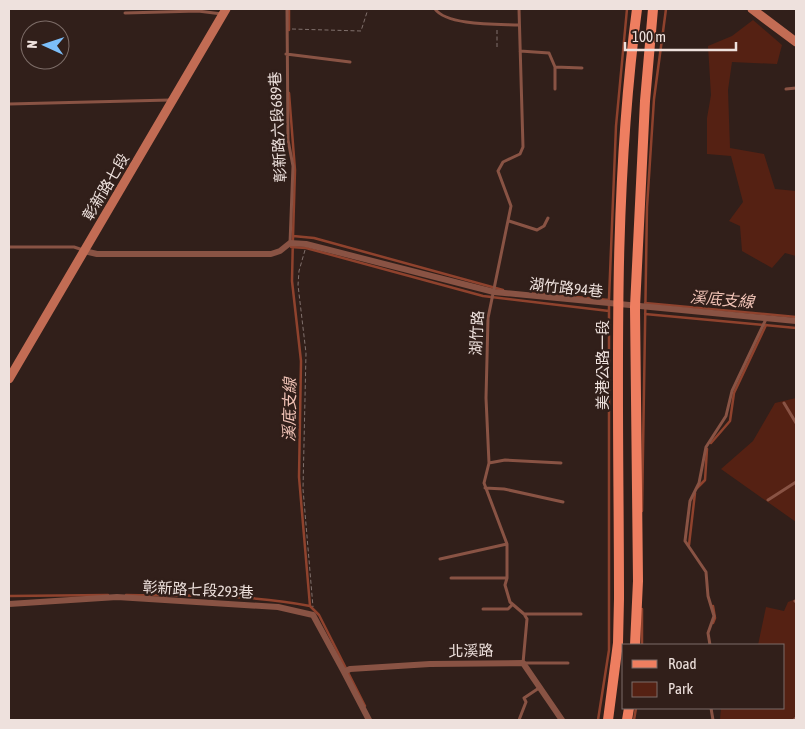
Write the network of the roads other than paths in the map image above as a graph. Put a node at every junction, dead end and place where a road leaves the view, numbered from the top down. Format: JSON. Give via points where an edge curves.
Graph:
{"nodes":[{"id":1,"x":189,"y":9,"type":"edge"},
{"id":2,"x":287,"y":9,"type":"edge"},
{"id":3,"x":435,"y":9,"type":"edge"},
{"id":4,"x":519,"y":9,"type":"edge"},
{"id":5,"x":637,"y":9,"type":"edge"},
{"id":6,"x":653,"y":9,"type":"edge"},
{"id":7,"x":752,"y":9,"type":"edge"},
{"id":8,"x":198,"y":11,"type":"junction"},
{"id":9,"x":224,"y":12,"type":"edge"},
{"id":10,"x":125,"y":13,"type":"dead end"},
{"id":11,"x":519,"y":26,"type":"junction"},
{"id":12,"x":796,"y":42,"type":"edge"},
{"id":13,"x":520,"y":52,"type":"junction"},
{"id":14,"x":286,"y":54,"type":"junction"},
{"id":15,"x":350,"y":62,"type":"dead end"},
{"id":16,"x":555,"y":67,"type":"junction"},
{"id":17,"x":582,"y":68,"type":"dead end"},
{"id":18,"x":796,"y":88,"type":"edge"},
{"id":19,"x":555,"y":89,"type":"dead end"},
{"id":20,"x":786,"y":89,"type":"dead end"},
{"id":21,"x":173,"y":100,"type":"junction"},
{"id":22,"x":9,"y":104,"type":"edge"},
{"id":23,"x":548,"y":218,"type":"dead end"},
{"id":24,"x":509,"y":220,"type":"junction"},
{"id":25,"x":290,"y":244,"type":"junction"},
{"id":26,"x":9,"y":246,"type":"edge"},
{"id":27,"x":84,"y":250,"type":"junction"},
{"id":28,"x":494,"y":292,"type":"junction"},
{"id":29,"x":617,"y":306,"type":"junction"},
{"id":30,"x":635,"y":307,"type":"junction"},
{"id":31,"x":766,"y":319,"type":"junction"},
{"id":32,"x":796,"y":322,"type":"edge"},
{"id":33,"x":9,"y":379,"type":"edge"},
{"id":34,"x":784,"y":403,"type":"dead end"},
{"id":35,"x":796,"y":423,"type":"edge"},
{"id":36,"x":489,"y":463,"type":"junction"},
{"id":37,"x":561,"y":463,"type":"dead end"},
{"id":38,"x":796,"y":482,"type":"edge"},
{"id":39,"x":485,"y":488,"type":"junction"},
{"id":40,"x":768,"y":500,"type":"dead end"},
{"id":41,"x":563,"y":502,"type":"dead end"},
{"id":42,"x":507,"y":544,"type":"junction"},
{"id":43,"x":440,"y":558,"type":"dead end"},
{"id":44,"x":451,"y":578,"type":"dead end"},
{"id":45,"x":507,"y":578,"type":"junction"},
{"id":46,"x":9,"y":604,"type":"edge"},
{"id":47,"x":512,"y":605,"type":"junction"},
{"id":48,"x":483,"y":609,"type":"dead end"},
{"id":49,"x":524,"y":614,"type":"junction"},
{"id":50,"x":581,"y":614,"type":"dead end"},
{"id":51,"x":636,"y":644,"type":"edge"},
{"id":52,"x":710,"y":644,"type":"edge"},
{"id":53,"x":523,"y":663,"type":"junction"},
{"id":54,"x":568,"y":663,"type":"dead end"},
{"id":55,"x":347,"y":670,"type":"junction"},
{"id":56,"x":540,"y":687,"type":"junction"},
{"id":57,"x":369,"y":720,"type":"edge"},
{"id":58,"x":519,"y":720,"type":"edge"},
{"id":59,"x":562,"y":720,"type":"edge"},
{"id":60,"x":608,"y":720,"type":"edge"}],
"edges":[{"from":1,"to":8,"type":"lane"},
{"from":2,"to":14,"type":"lane","name":"彰新路六段689巷"},
{"from":3,"to":11,"type":"lane","via":[[439,15],[463,22]]},
{"from":4,"to":11,"type":"lane","name":"湖竹路"},
{"from":5,"to":29,"type":"main road","name":"美港公路一段","via":[[623,147]]},
{"from":6,"to":30,"type":"main road"},
{"from":7,"to":12,"type":"street"},
{"from":8,"to":9,"type":"lane"},
{"from":8,"to":10,"type":"lane"},
{"from":9,"to":21,"type":"street","name":"彰新路七段"},
{"from":11,"to":13,"type":"lane","name":"湖竹路"},
{"from":13,"to":16,"type":"lane","via":[[549,53]]},
{"from":13,"to":24,"type":"lane","name":"湖竹路","via":[[523,147],[520,154],[503,162],[498,171],[511,206]]},
{"from":14,"to":15,"type":"lane"},
{"from":14,"to":25,"type":"lane","name":"彰新路六段689巷","via":[[288,140],[293,166]]},
{"from":16,"to":17,"type":"lane"},
{"from":16,"to":19,"type":"lane"},
{"from":18,"to":20,"type":"lane"},
{"from":21,"to":22,"type":"lane"},
{"from":21,"to":27,"type":"street","name":"彰新路七段"},
{"from":23,"to":24,"type":"lane","via":[[537,230]]},
{"from":24,"to":28,"type":"lane","name":"湖竹路"},
{"from":25,"to":27,"type":"street","via":[[280,252],[270,254],[97,254]]},
{"from":25,"to":28,"type":"street","name":"湖竹路94巷","via":[[306,244]]},
{"from":26,"to":27,"type":"lane"},
{"from":27,"to":33,"type":"street","name":"彰新路七段"},
{"from":28,"to":29,"type":"street","name":"湖竹路94巷"},
{"from":28,"to":36,"type":"lane","name":"湖竹路","via":[[489,312],[486,398]]},
{"from":29,"to":30,"type":"street","name":"湖竹路94巷"},
{"from":29,"to":60,"type":"main road","name":"美港公路一段","via":[[619,599],[618,643]]},
{"from":30,"to":31,"type":"street","name":"湖竹路94巷"},
{"from":30,"to":51,"type":"main road"},
{"from":31,"to":32,"type":"street","name":"湖竹路94巷"},
{"from":31,"to":52,"type":"lane","via":[[732,391],[726,416],[706,447],[701,476],[690,501],[685,541],[706,572],[714,616],[708,633]]},
{"from":34,"to":35,"type":"lane"},
{"from":36,"to":37,"type":"lane","via":[[505,460]]},
{"from":36,"to":39,"type":"lane","name":"湖竹路"},
{"from":38,"to":40,"type":"lane"},
{"from":39,"to":41,"type":"lane"},
{"from":39,"to":42,"type":"lane"},
{"from":42,"to":43,"type":"lane"},
{"from":42,"to":45,"type":"lane"},
{"from":44,"to":45,"type":"lane"},
{"from":45,"to":47,"type":"lane","via":[[505,585]]},
{"from":46,"to":55,"type":"street","name":"彰新路七段293巷","via":[[116,598],[278,607],[313,615]]},
{"from":47,"to":48,"type":"lane","via":[[508,609]]},
{"from":47,"to":49,"type":"lane"},
{"from":49,"to":50,"type":"lane"},
{"from":49,"to":53,"type":"lane","via":[[527,619]]},
{"from":53,"to":54,"type":"lane"},
{"from":53,"to":55,"type":"street","name":"北溪路","via":[[430,664]]},
{"from":53,"to":56,"type":"street"},
{"from":55,"to":57,"type":"street"},
{"from":56,"to":58,"type":"lane","via":[[524,698],[526,702]]},
{"from":56,"to":59,"type":"street"}]}
